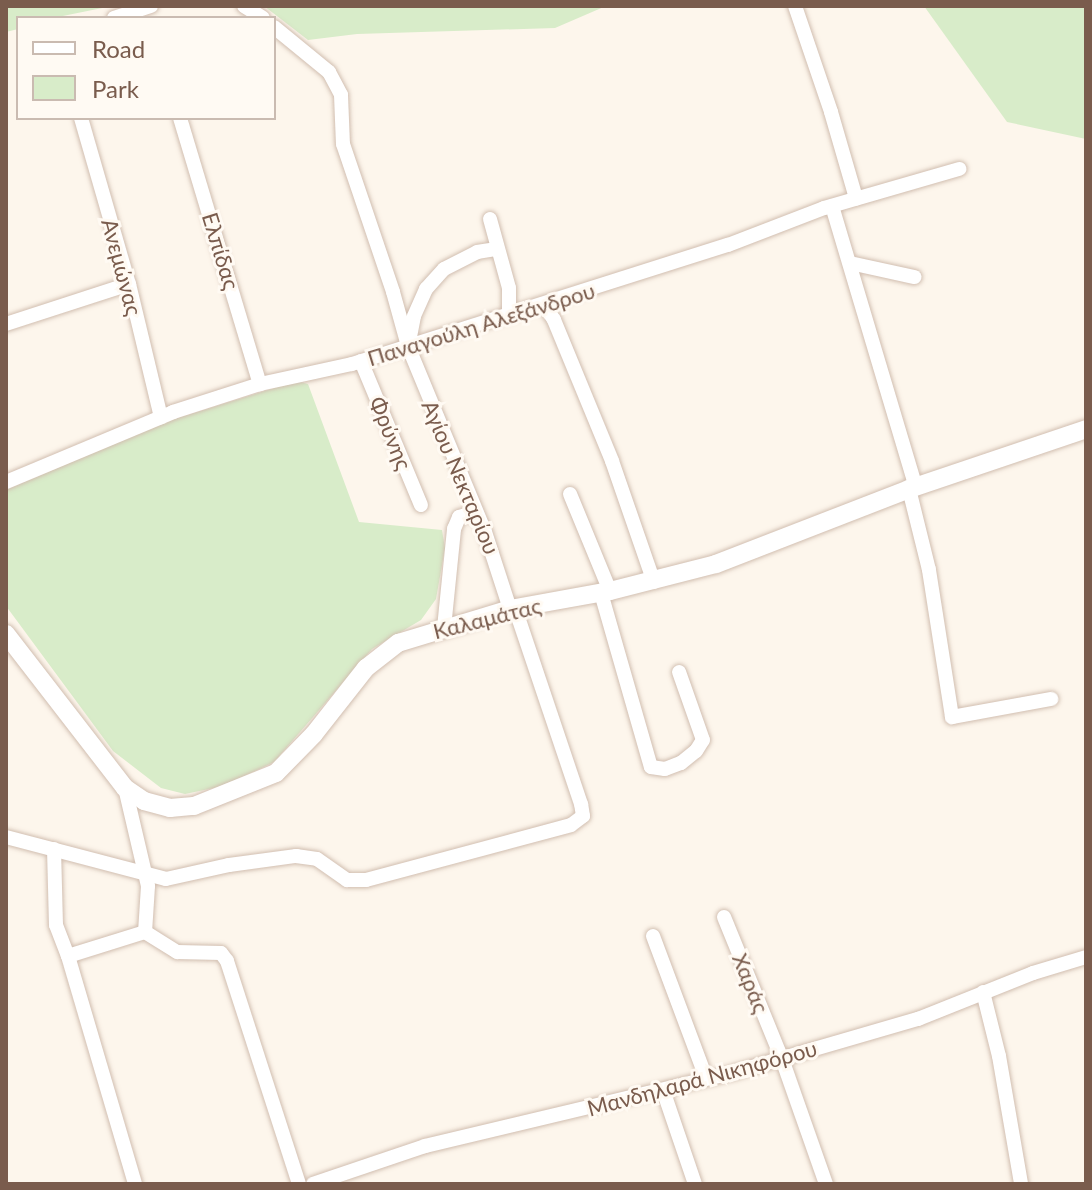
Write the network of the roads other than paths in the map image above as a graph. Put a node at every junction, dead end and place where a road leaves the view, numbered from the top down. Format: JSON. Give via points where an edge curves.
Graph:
{"nodes":[{"id":1,"x":795,"y":6,"type":"edge"},
{"id":2,"x":148,"y":11,"type":"edge"},
{"id":3,"x":124,"y":16,"type":"edge"},
{"id":4,"x":276,"y":29,"type":"edge"},
{"id":5,"x":82,"y":120,"type":"edge"},
{"id":6,"x":181,"y":120,"type":"edge"},
{"id":7,"x":959,"y":169,"type":"dead end"},
{"id":8,"x":856,"y":198,"type":"junction"},
{"id":9,"x":832,"y":206,"type":"junction"},
{"id":10,"x":490,"y":219,"type":"dead end"},
{"id":11,"x":497,"y":249,"type":"junction"},
{"id":12,"x":850,"y":263,"type":"junction"},
{"id":13,"x":914,"y":277,"type":"dead end"},
{"id":14,"x":129,"y":284,"type":"junction"},
{"id":15,"x":543,"y":304,"type":"junction"},
{"id":16,"x":509,"y":315,"type":"junction"},
{"id":17,"x":6,"y":324,"type":"edge"},
{"id":18,"x":408,"y":346,"type":"junction"},
{"id":19,"x":361,"y":361,"type":"junction"},
{"id":20,"x":260,"y":384,"type":"junction"},
{"id":21,"x":161,"y":417,"type":"junction"},
{"id":22,"x":1086,"y":429,"type":"edge"},
{"id":23,"x":6,"y":482,"type":"edge"},
{"id":24,"x":913,"y":488,"type":"junction"},
{"id":25,"x":570,"y":494,"type":"dead end"},
{"id":26,"x":421,"y":505,"type":"dead end"},
{"id":27,"x":477,"y":517,"type":"junction"},
{"id":28,"x":654,"y":582,"type":"junction"},
{"id":29,"x":605,"y":592,"type":"junction"},
{"id":30,"x":512,"y":609,"type":"junction"},
{"id":31,"x":444,"y":628,"type":"junction"},
{"id":32,"x":6,"y":634,"type":"edge"},
{"id":33,"x":679,"y":672,"type":"dead end"},
{"id":34,"x":1051,"y":699,"type":"dead end"},
{"id":35,"x":125,"y":788,"type":"junction"},
{"id":36,"x":6,"y":837,"type":"edge"},
{"id":37,"x":54,"y":849,"type":"junction"},
{"id":38,"x":145,"y":875,"type":"junction"},
{"id":39,"x":724,"y":917,"type":"dead end"},
{"id":40,"x":145,"y":932,"type":"junction"},
{"id":41,"x":653,"y":936,"type":"dead end"},
{"id":42,"x":68,"y":956,"type":"junction"},
{"id":43,"x":1086,"y":957,"type":"edge"},
{"id":44,"x":983,"y":992,"type":"junction"},
{"id":45,"x":782,"y":1059,"type":"junction"},
{"id":46,"x":706,"y":1078,"type":"junction"},
{"id":47,"x":663,"y":1090,"type":"junction"},
{"id":48,"x":135,"y":1184,"type":"edge"},
{"id":49,"x":299,"y":1184,"type":"edge"},
{"id":50,"x":313,"y":1184,"type":"edge"},
{"id":51,"x":695,"y":1184,"type":"edge"},
{"id":52,"x":826,"y":1184,"type":"edge"},
{"id":53,"x":1021,"y":1184,"type":"edge"}],
"edges":[{"from":1,"to":8,"type":"street"},
{"from":2,"to":3,"type":"street"},
{"from":4,"to":18,"type":"street","name":"Αγίου Νεκταρίου","via":[[329,72],[341,95],[343,144]]},
{"from":5,"to":14,"type":"street","name":"Ανεμώνας"},
{"from":6,"to":20,"type":"street","name":"Ελπίδας"},
{"from":7,"to":8,"type":"street","name":"Παναγούλη Αλεξάνδρου"},
{"from":8,"to":9,"type":"street","name":"Παναγούλη Αλεξάνδρου"},
{"from":9,"to":12,"type":"street"},
{"from":9,"to":15,"type":"street","name":"Παναγούλη Αλεξάνδρου"},
{"from":10,"to":11,"type":"street"},
{"from":11,"to":16,"type":"street","via":[[509,288]]},
{"from":11,"to":18,"type":"street","via":[[477,252],[444,269],[426,289]]},
{"from":12,"to":13,"type":"street"},
{"from":12,"to":24,"type":"street"},
{"from":14,"to":17,"type":"street"},
{"from":14,"to":21,"type":"street","name":"Ανεμώνας"},
{"from":15,"to":16,"type":"street","name":"Παναγούλη Αλεξάνδρου"},
{"from":15,"to":28,"type":"street","via":[[612,461]]},
{"from":16,"to":18,"type":"street","name":"Παναγούλη Αλεξάνδρου"},
{"from":18,"to":19,"type":"street","name":"Παναγούλη Αλεξάνδρου"},
{"from":18,"to":27,"type":"street","name":"Αγίου Νεκταρίου"},
{"from":19,"to":20,"type":"street","name":"Παναγούλη Αλεξάνδρου"},
{"from":19,"to":26,"type":"street","name":"Φρύνης"},
{"from":20,"to":21,"type":"street","name":"Παναγούλη Αλεξάνδρου"},
{"from":21,"to":23,"type":"street","name":"Παναγούλη Αλεξάνδρου"},
{"from":22,"to":24,"type":"street","name":"Καλαμάτας"},
{"from":24,"to":28,"type":"street","name":"Καλαμάτας","via":[[716,564]]},
{"from":24,"to":34,"type":"street","via":[[952,717]]},
{"from":25,"to":29,"type":"street"},
{"from":27,"to":30,"type":"street","name":"Αγίου Νεκταρίου"},
{"from":27,"to":31,"type":"street","via":[[459,517],[454,529]]},
{"from":28,"to":29,"type":"street","name":"Καλαμάτας"},
{"from":29,"to":30,"type":"street","name":"Καλαμάτας"},
{"from":29,"to":33,"type":"street","via":[[651,767],[681,763],[703,740]]},
{"from":30,"to":31,"type":"street","name":"Καλαμάτας"},
{"from":30,"to":38,"type":"street","name":"Αγίου Νεκταρίου","via":[[583,816],[571,825],[366,880],[347,880],[317,859],[296,856],[166,879]]},
{"from":31,"to":35,"type":"street","name":"Καλαμάτας","via":[[398,643],[366,668],[276,773],[194,806],[170,808],[144,801]]},
{"from":32,"to":35,"type":"street","name":"Καλαμάτας"},
{"from":35,"to":38,"type":"street"},
{"from":36,"to":37,"type":"street"},
{"from":37,"to":38,"type":"street"},
{"from":37,"to":42,"type":"street","via":[[56,925]]},
{"from":38,"to":40,"type":"street"},
{"from":39,"to":45,"type":"street","name":"Χαράς"},
{"from":40,"to":42,"type":"street"},
{"from":40,"to":49,"type":"street","via":[[177,952],[221,953],[227,961]]},
{"from":41,"to":46,"type":"street"},
{"from":42,"to":48,"type":"street"},
{"from":43,"to":44,"type":"street","name":"Μανδηλαρά Νικηφόρου"},
{"from":44,"to":45,"type":"street","name":"Μανδηλαρά Νικηφόρου","via":[[918,1019]]},
{"from":44,"to":53,"type":"street"},
{"from":45,"to":46,"type":"street","name":"Μανδηλαρά Νικηφόρου"},
{"from":45,"to":52,"type":"street","name":"Χαράς"},
{"from":46,"to":47,"type":"street","name":"Μανδηλαρά Νικηφόρου"},
{"from":47,"to":50,"type":"street","name":"Μανδηλαρά Νικηφόρου","via":[[425,1146]]},
{"from":47,"to":51,"type":"street"}]}
